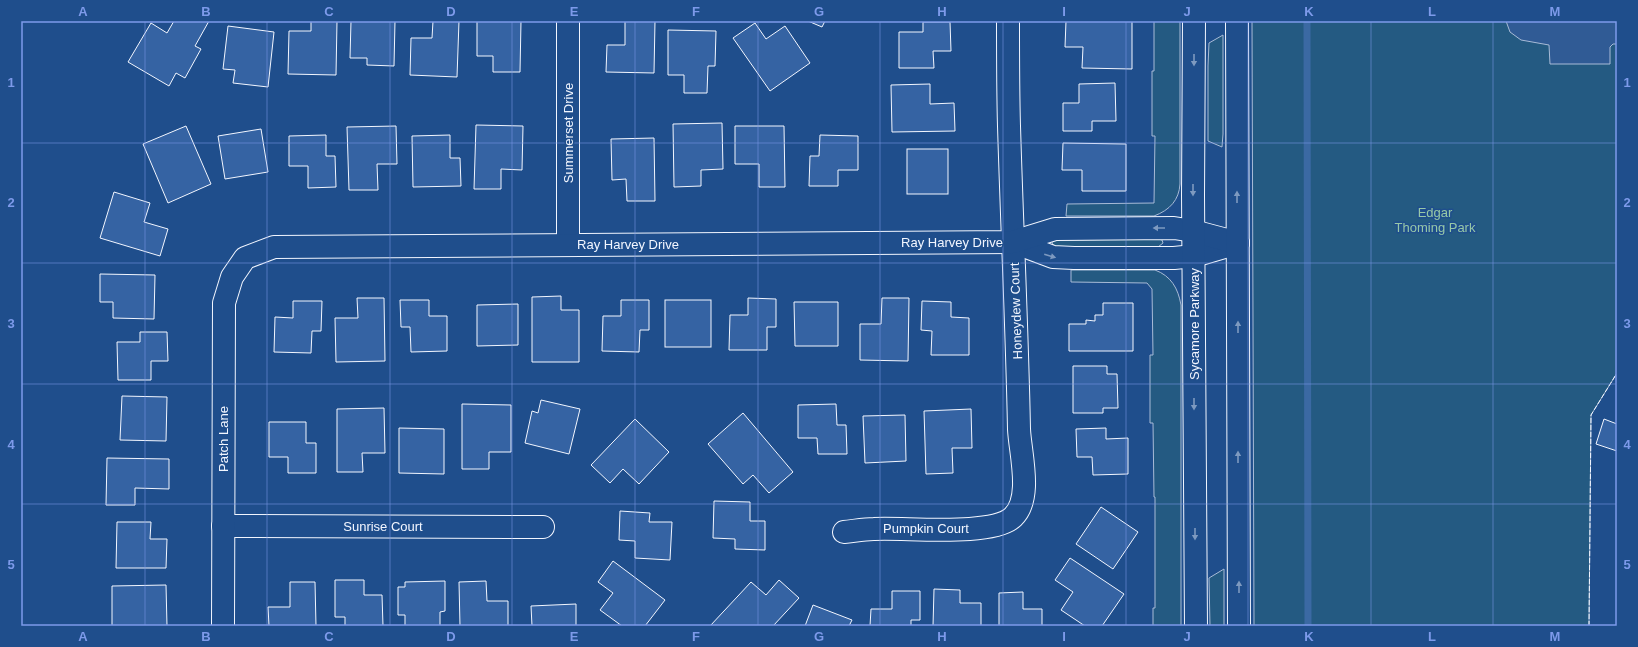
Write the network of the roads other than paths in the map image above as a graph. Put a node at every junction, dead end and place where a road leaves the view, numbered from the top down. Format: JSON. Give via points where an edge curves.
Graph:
{"nodes":[{"id":1,"x":568,"y":21,"type":"edge"},
{"id":2,"x":1008,"y":21,"type":"edge"},
{"id":3,"x":1194,"y":21,"type":"edge"},
{"id":4,"x":1237,"y":21,"type":"edge"},
{"id":5,"x":1193,"y":231,"type":"junction"},
{"id":6,"x":1013,"y":242,"type":"junction"},
{"id":7,"x":1238,"y":243,"type":"junction"},
{"id":8,"x":568,"y":244,"type":"junction"},
{"id":9,"x":1194,"y":256,"type":"junction"},
{"id":10,"x":245,"y":258,"type":"joint"},
{"id":11,"x":1007,"y":522,"type":"joint"},
{"id":12,"x":223,"y":526,"type":"junction"},
{"id":13,"x":543,"y":527,"type":"dead end"},
{"id":14,"x":844,"y":532,"type":"dead end"},
{"id":15,"x":223,"y":626,"type":"edge"},
{"id":16,"x":1196,"y":626,"type":"edge"},
{"id":17,"x":1239,"y":626,"type":"edge"}],
"edges":[{"from":1,"to":8,"type":"street","name":"Summerset Drive"},
{"from":2,"to":6,"type":"street","name":"Honeydew Court"},
{"from":3,"to":5,"type":"street","name":"Sycamore Parkway","one_way":true},
{"from":7,"to":4,"type":"street","one_way":true},
{"from":5,"to":6,"type":"street","name":"Ray Harvey Drive","one_way":true,"via":[[1174,228],[1055,229]]},
{"from":5,"to":7,"type":"street","name":"Ray Harvey Drive"},
{"from":5,"to":9,"type":"street","name":"Sycamore Parkway"},
{"from":6,"to":8,"type":"street","name":"Ray Harvey Drive"},
{"from":6,"to":9,"type":"street","name":"Ray Harvey Drive","one_way":true,"via":[[1053,257]]},
{"from":6,"to":11,"type":"street","name":"Honeydew Court","via":[[1019,434],[1024,474],[1022,505]]},
{"from":7,"to":9,"type":"street","name":"Ray Harvey Drive"},
{"from":17,"to":7,"type":"street","one_way":true},
{"from":8,"to":10,"type":"street","name":"Ray Harvey Drive","via":[[274,247]]},
{"from":9,"to":16,"type":"street","name":"Sycamore Parkway","one_way":true},
{"from":10,"to":12,"type":"street","name":"Patch Lane","via":[[232,276],[224,302]]},
{"from":11,"to":14,"type":"street","name":"Pumpkin Court","via":[[971,529],[874,529]]},
{"from":12,"to":13,"type":"street","name":"Sunrise Court"},
{"from":12,"to":15,"type":"street","name":"Patch Lane"}]}
